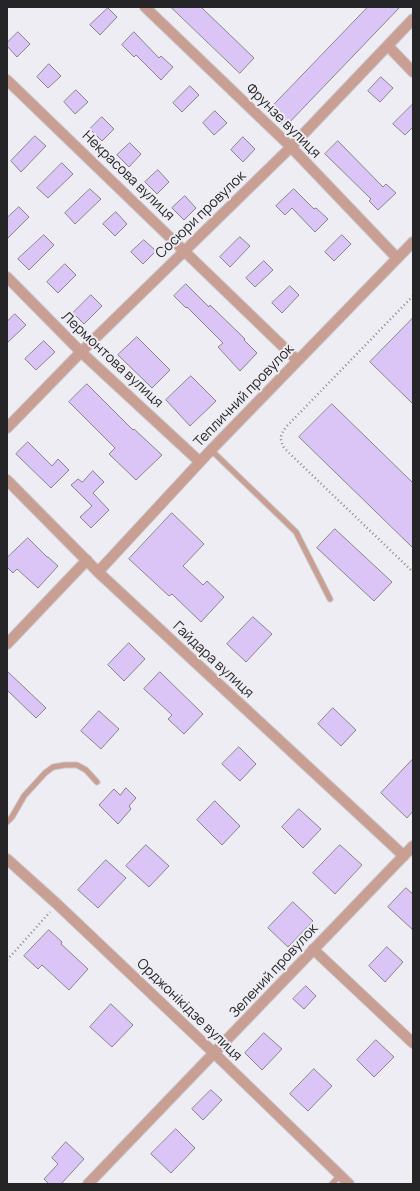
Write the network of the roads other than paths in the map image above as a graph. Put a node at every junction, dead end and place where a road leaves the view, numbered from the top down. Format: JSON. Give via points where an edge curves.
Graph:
{"nodes":[{"id":1,"x":145,"y":7,"type":"edge"},
{"id":2,"x":413,"y":19,"type":"edge"},
{"id":3,"x":388,"y":46,"type":"junction"},
{"id":4,"x":413,"y":72,"type":"edge"},
{"id":5,"x":7,"y":80,"type":"edge"},
{"id":6,"x":291,"y":147,"type":"junction"},
{"id":7,"x":413,"y":242,"type":"edge"},
{"id":8,"x":184,"y":250,"type":"junction"},
{"id":9,"x":397,"y":258,"type":"junction"},
{"id":10,"x":7,"y":277,"type":"edge"},
{"id":11,"x":81,"y":352,"type":"junction"},
{"id":12,"x":297,"y":360,"type":"junction"},
{"id":13,"x":7,"y":428,"type":"edge"},
{"id":14,"x":211,"y":450,"type":"junction"},
{"id":15,"x":200,"y":462,"type":"junction"},
{"id":16,"x":7,"y":480,"type":"edge"},
{"id":17,"x":87,"y":560,"type":"junction"},
{"id":18,"x":98,"y":572,"type":"junction"},
{"id":19,"x":330,"y":599,"type":"dead end"},
{"id":20,"x":7,"y":644,"type":"edge"},
{"id":21,"x":97,"y":782,"type":"dead end"},
{"id":22,"x":7,"y":822,"type":"edge"},
{"id":23,"x":413,"y":846,"type":"edge"},
{"id":24,"x":404,"y":856,"type":"junction"},
{"id":25,"x":7,"y":858,"type":"edge"},
{"id":26,"x":313,"y":949,"type":"junction"},
{"id":27,"x":413,"y":1044,"type":"edge"},
{"id":28,"x":214,"y":1054,"type":"junction"},
{"id":29,"x":340,"y":1175,"type":"junction"},
{"id":30,"x":88,"y":1184,"type":"edge"},
{"id":31,"x":332,"y":1184,"type":"edge"},
{"id":32,"x":349,"y":1184,"type":"edge"}],
"edges":[{"from":1,"to":6,"type":"street","name":"Фрунзе вулиця"},
{"from":2,"to":3,"type":"street","name":"Сосюри провулок"},
{"from":3,"to":4,"type":"street"},
{"from":3,"to":6,"type":"street","name":"Сосюри провулок"},
{"from":5,"to":8,"type":"street","name":"Некрасова вулиця"},
{"from":6,"to":8,"type":"street","name":"Сосюри провулок"},
{"from":6,"to":9,"type":"street","name":"Фрунзе вулиця"},
{"from":7,"to":9,"type":"street","name":"Тепличний провулок"},
{"from":8,"to":11,"type":"street","name":"Сосюри провулок"},
{"from":8,"to":12,"type":"street","name":"Некрасова вулиця"},
{"from":9,"to":12,"type":"street","name":"Тепличний провулок"},
{"from":10,"to":11,"type":"street","name":"Лермонтова вулиця"},
{"from":11,"to":13,"type":"street","name":"Сосюри провулок"},
{"from":11,"to":15,"type":"street","name":"Лермонтова вулиця"},
{"from":12,"to":14,"type":"street","name":"Тепличний провулок"},
{"from":14,"to":15,"type":"street","name":"Тепличний провулок"},
{"from":14,"to":19,"type":"lane","via":[[296,532]]},
{"from":15,"to":18,"type":"street","name":"Тепличний провулок"},
{"from":16,"to":17,"type":"street","name":"Гайдара вулиця"},
{"from":17,"to":18,"type":"street","name":"Гайдара вулиця"},
{"from":17,"to":20,"type":"street"},
{"from":18,"to":24,"type":"street","name":"Гайдара вулиця"},
{"from":21,"to":22,"type":"lane","via":[[86,770],[77,765],[53,767],[24,796]]},
{"from":23,"to":24,"type":"street","name":"Зелений провулок"},
{"from":24,"to":26,"type":"street","name":"Зелений провулок"},
{"from":25,"to":28,"type":"street","name":"Орджонікідзе вулиця"},
{"from":26,"to":27,"type":"street"},
{"from":26,"to":28,"type":"street","name":"Зелений провулок"},
{"from":28,"to":29,"type":"street","name":"Орджонікідзе вулиця"},
{"from":28,"to":30,"type":"street","name":"Зелений провулок"},
{"from":29,"to":31,"type":"lane"},
{"from":29,"to":32,"type":"street","name":"Орджонікідзе вулиця"}]}
